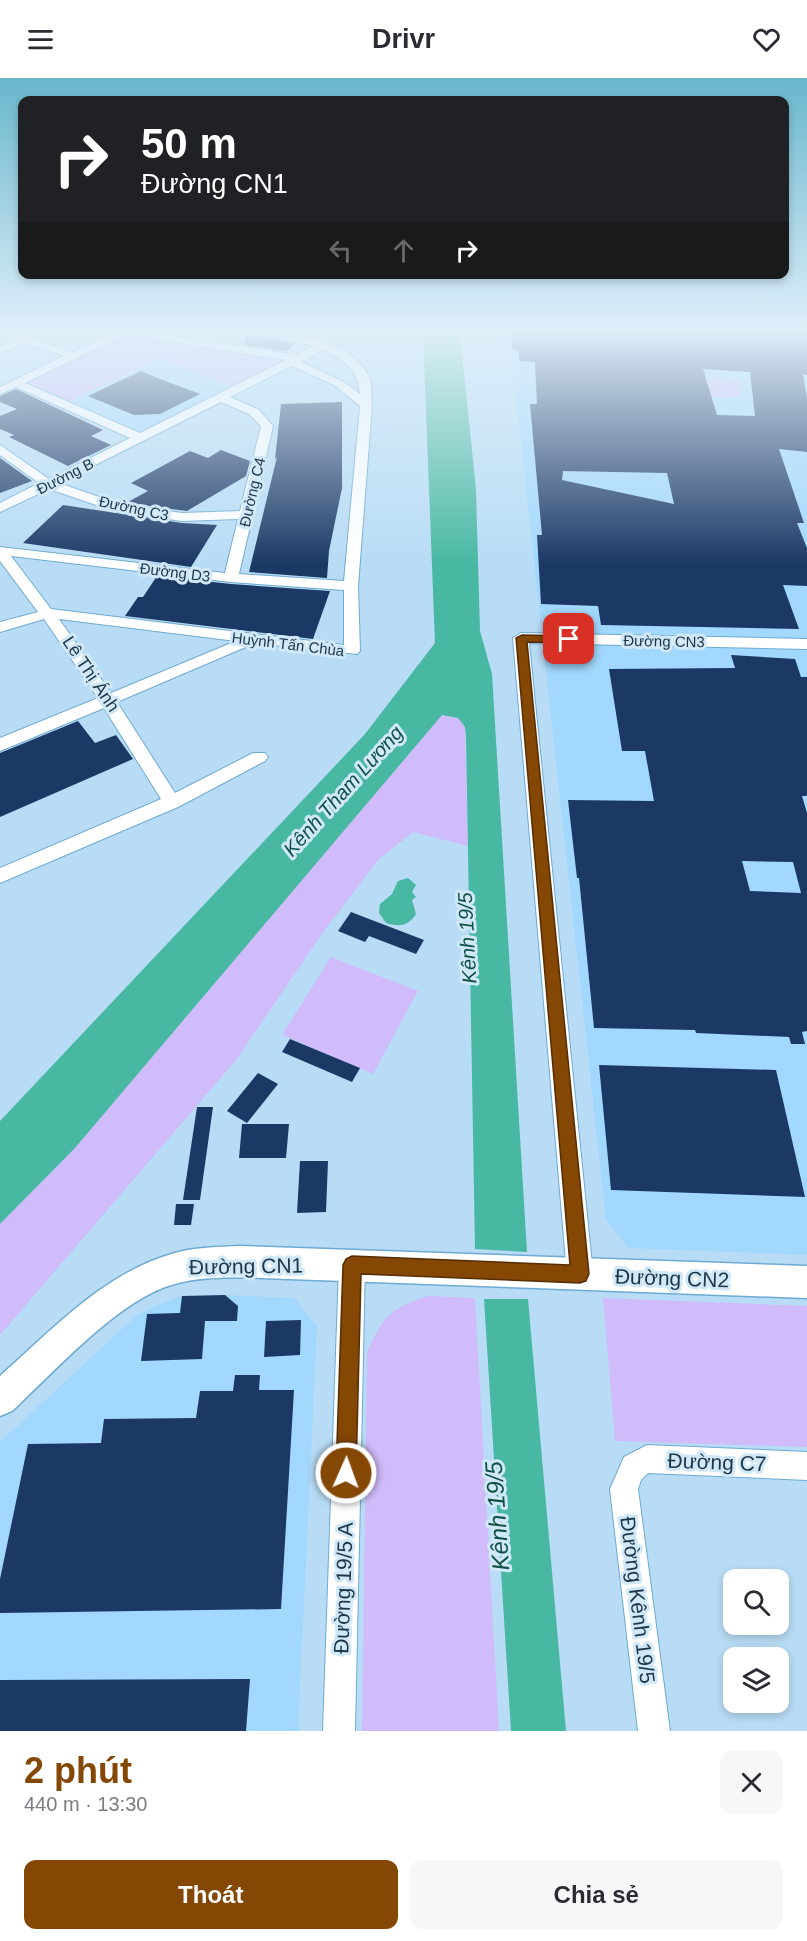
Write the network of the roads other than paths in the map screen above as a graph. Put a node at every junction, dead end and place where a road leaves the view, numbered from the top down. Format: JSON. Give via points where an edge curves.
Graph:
{"nodes":[{"id":1,"x":77,"y":410,"type":"edge"},
{"id":2,"x":196,"y":410,"type":"edge"},
{"id":3,"x":254,"y":410,"type":"edge"},
{"id":4,"x":366,"y":410,"type":"edge"},
{"id":5,"x":140,"y":438,"type":"junction"},
{"id":6,"x":0,"y":449,"type":"edge"},
{"id":7,"x":48,"y":484,"type":"junction"},
{"id":8,"x":0,"y":508,"type":"edge"},
{"id":9,"x":246,"y":515,"type":"junction"},
{"id":10,"x":0,"y":552,"type":"edge"},
{"id":11,"x":231,"y":578,"type":"junction"},
{"id":12,"x":351,"y":585,"type":"junction"},
{"id":13,"x":50,"y":614,"type":"junction"},
{"id":14,"x":0,"y":627,"type":"edge"},
{"id":15,"x":251,"y":640,"type":"junction"},
{"id":16,"x":807,"y":644,"type":"edge"},
{"id":17,"x":109,"y":700,"type":"junction"},
{"id":18,"x":0,"y":744,"type":"edge"},
{"id":19,"x":259,"y":758,"type":"dead end"},
{"id":20,"x":172,"y":802,"type":"junction"},
{"id":21,"x":0,"y":876,"type":"edge"},
{"id":22,"x":352,"y":1265,"type":"junction"},
{"id":23,"x":537,"y":1272,"type":"joint"},
{"id":24,"x":580,"y":1274,"type":"junction"},
{"id":25,"x":807,"y":1282,"type":"edge"},
{"id":26,"x":0,"y":1399,"type":"edge"},
{"id":27,"x":807,"y":1466,"type":"edge"},
{"id":28,"x":630,"y":1470,"type":"joint"},
{"id":29,"x":339,"y":1731,"type":"edge"},
{"id":30,"x":654,"y":1731,"type":"edge"}],
"edges":[{"from":1,"to":5,"type":"street"},
{"from":2,"to":5,"type":"street","name":"Đường B"},
{"from":3,"to":9,"type":"street","name":"Đường C4","via":[[267,426]]},
{"from":4,"to":12,"type":"street","name":"Huỳnh Tấn Chùa"},
{"from":5,"to":7,"type":"street","name":"Đường B"},
{"from":6,"to":7,"type":"street","name":"Đường C3"},
{"from":7,"to":8,"type":"street","name":"Đường B"},
{"from":7,"to":9,"type":"street","name":"Đường C3","via":[[117,508],[148,514]]},
{"from":9,"to":11,"type":"street","name":"Đường C4"},
{"from":10,"to":11,"type":"street","name":"Đường D3"},
{"from":10,"to":13,"type":"street","name":"Lê Thị Ánh"},
{"from":11,"to":12,"type":"street","name":"Đường D3"},
{"from":12,"to":15,"type":"street","name":"Huỳnh Tấn Chùa","via":[[352,651]]},
{"from":13,"to":14,"type":"street"},
{"from":13,"to":15,"type":"street","name":"Huỳnh Tấn Chùa"},
{"from":13,"to":17,"type":"street","name":"Lê Thị Ánh"},
{"from":15,"to":17,"type":"street"},
{"from":16,"to":24,"type":"street","name":"Đường CN3","via":[[522,638]]},
{"from":17,"to":18,"type":"street"},
{"from":17,"to":20,"type":"street","name":"Lê Thị Ánh"},
{"from":19,"to":20,"type":"street"},
{"from":20,"to":21,"type":"street"},
{"from":22,"to":23,"type":"street","name":"Đường CN1"},
{"from":22,"to":26,"type":"street","name":"Đường CN1","via":[[208,1264],[158,1274],[104,1309]]},
{"from":22,"to":29,"type":"street","name":"Đường 19/5 A"},
{"from":23,"to":24,"type":"street","name":"Đường CN2"},
{"from":24,"to":25,"type":"street","name":"Đường CN2"},
{"from":27,"to":28,"type":"street","name":"Đường C7","via":[[647,1459]]},
{"from":28,"to":30,"type":"street","name":"Đường Kênh 19/5","via":[[624,1489]]}]}
